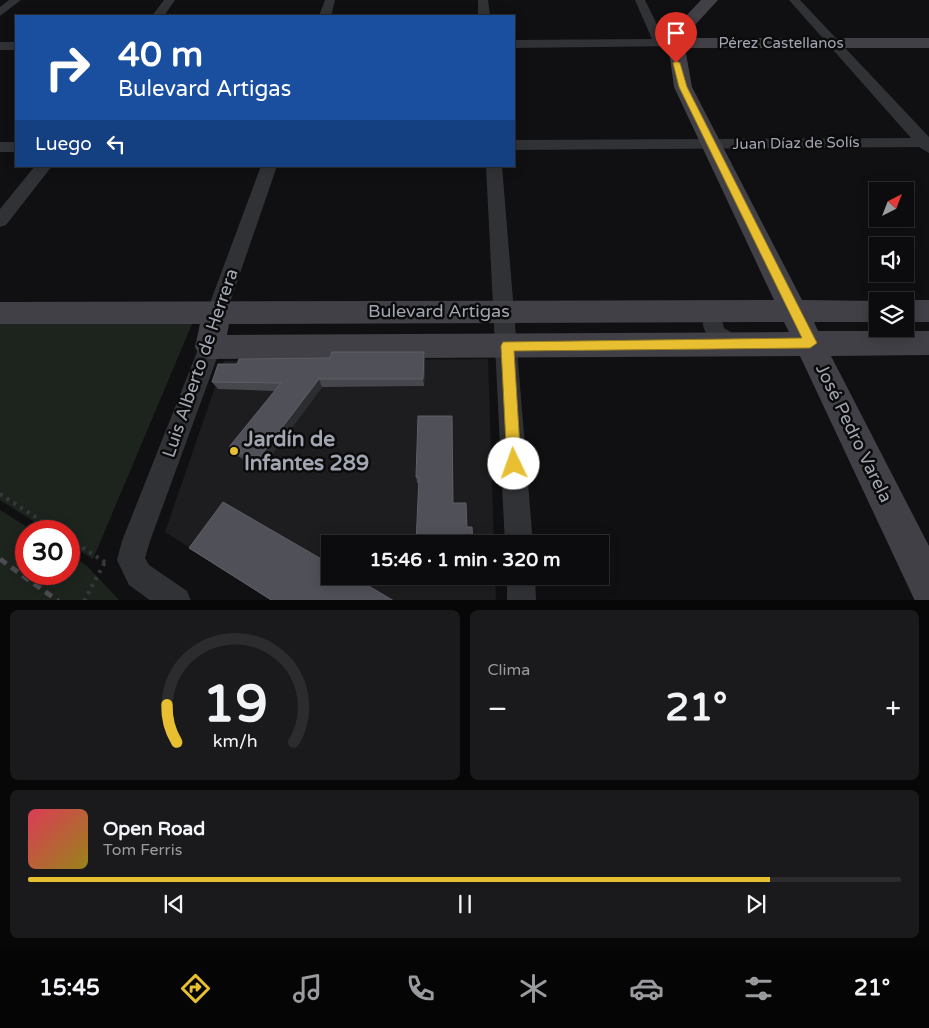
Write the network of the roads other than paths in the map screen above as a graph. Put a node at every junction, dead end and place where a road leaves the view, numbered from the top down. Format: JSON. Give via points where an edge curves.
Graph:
{"nodes":[{"id":1,"x":16,"y":0,"type":"edge"},
{"id":2,"x":170,"y":0,"type":"edge"},
{"id":3,"x":330,"y":0,"type":"edge"},
{"id":4,"x":484,"y":0,"type":"edge"},
{"id":5,"x":640,"y":0,"type":"edge"},
{"id":6,"x":710,"y":0,"type":"edge"},
{"id":7,"x":794,"y":0,"type":"edge"},
{"id":8,"x":0,"y":13,"type":"edge"},
{"id":9,"x":159,"y":15,"type":"edge"},
{"id":10,"x":325,"y":15,"type":"edge"},
{"id":11,"x":484,"y":15,"type":"edge"},
{"id":12,"x":833,"y":43,"type":"junction"},
{"id":13,"x":929,"y":43,"type":"edge"},
{"id":14,"x":515,"y":44,"type":"edge"},
{"id":15,"x":0,"y":46,"type":"edge"},
{"id":16,"x":15,"y":46,"type":"edge"},
{"id":17,"x":671,"y":50,"type":"junction"},
{"id":18,"x":712,"y":144,"type":"junction"},
{"id":19,"x":927,"y":144,"type":"edge"},
{"id":20,"x":515,"y":145,"type":"edge"},
{"id":21,"x":0,"y":147,"type":"edge"},
{"id":22,"x":15,"y":147,"type":"edge"},
{"id":23,"x":43,"y":167,"type":"edge"},
{"id":24,"x":269,"y":167,"type":"edge"},
{"id":25,"x":494,"y":167,"type":"edge"},
{"id":26,"x":0,"y":221,"type":"edge"},
{"id":27,"x":505,"y":310,"type":"junction"},
{"id":28,"x":718,"y":310,"type":"junction"},
{"id":29,"x":794,"y":310,"type":"junction"},
{"id":30,"x":217,"y":311,"type":"junction"},
{"id":31,"x":869,"y":311,"type":"edge"},
{"id":32,"x":914,"y":311,"type":"edge"},
{"id":33,"x":929,"y":311,"type":"edge"},
{"id":34,"x":0,"y":313,"type":"edge"},
{"id":35,"x":887,"y":337,"type":"edge"},
{"id":36,"x":905,"y":337,"type":"edge"},
{"id":37,"x":729,"y":342,"type":"junction"},
{"id":38,"x":929,"y":342,"type":"edge"},
{"id":39,"x":810,"y":343,"type":"junction"},
{"id":40,"x":507,"y":346,"type":"junction"},
{"id":41,"x":210,"y":347,"type":"junction"},
{"id":42,"x":518,"y":535,"type":"edge"},
{"id":43,"x":521,"y":585,"type":"edge"},
{"id":44,"x":929,"y":587,"type":"edge"},
{"id":45,"x":177,"y":600,"type":"edge"},
{"id":46,"x":522,"y":600,"type":"edge"}],
"edges":[{"from":1,"to":8,"type":"street"},
{"from":2,"to":9,"type":"street"},
{"from":3,"to":10,"type":"street"},
{"from":4,"to":11,"type":"street"},
{"from":5,"to":17,"type":"street","name":"José Pedro Varela"},
{"from":6,"to":17,"type":"street","via":[[692,18]]},
{"from":7,"to":12,"type":"street"},
{"from":12,"to":13,"type":"street","name":"Pérez Castellanos"},
{"from":12,"to":17,"type":"street","name":"Pérez Castellanos"},
{"from":12,"to":19,"type":"street"},
{"from":14,"to":17,"type":"street","name":"Pérez Castellanos"},
{"from":15,"to":16,"type":"street"},
{"from":17,"to":18,"type":"street","name":"José Pedro Varela","via":[[683,87]]},
{"from":18,"to":19,"type":"street","name":"Juan Díaz de Solís"},
{"from":18,"to":20,"type":"street","name":"Juan Díaz de Solís"},
{"from":18,"to":29,"type":"street","name":"José Pedro Varela"},
{"from":21,"to":22,"type":"street"},
{"from":23,"to":26,"type":"street"},
{"from":24,"to":30,"type":"street","name":"Luis Alberto de Herrera"},
{"from":25,"to":27,"type":"street"},
{"from":27,"to":28,"type":"street","name":"Bulevard Artigas"},
{"from":27,"to":30,"type":"street","name":"Bulevard Artigas"},
{"from":27,"to":40,"type":"street"},
{"from":28,"to":29,"type":"street","name":"Bulevard Artigas"},
{"from":28,"to":37,"type":"street","via":[[712,320],[715,334]]},
{"from":29,"to":31,"type":"street","name":"Bulevard Artigas"},
{"from":29,"to":39,"type":"street","name":"José Pedro Varela"},
{"from":30,"to":34,"type":"street","name":"Bulevard Artigas"},
{"from":30,"to":41,"type":"street","name":"Luis Alberto de Herrera"},
{"from":32,"to":33,"type":"street"},
{"from":35,"to":39,"type":"street","name":"Bulevard Artigas"},
{"from":36,"to":38,"type":"street","name":"Bulevard Artigas"},
{"from":37,"to":39,"type":"street","name":"Bulevard Artigas"},
{"from":37,"to":40,"type":"street","name":"Bulevard Artigas"},
{"from":39,"to":44,"type":"street","name":"José Pedro Varela"},
{"from":40,"to":41,"type":"street","name":"Bulevard Artigas"},
{"from":40,"to":42,"type":"street"},
{"from":41,"to":45,"type":"street","name":"Luis Alberto de Herrera","via":[[136,541],[118,561]]},
{"from":43,"to":46,"type":"street"}]}
